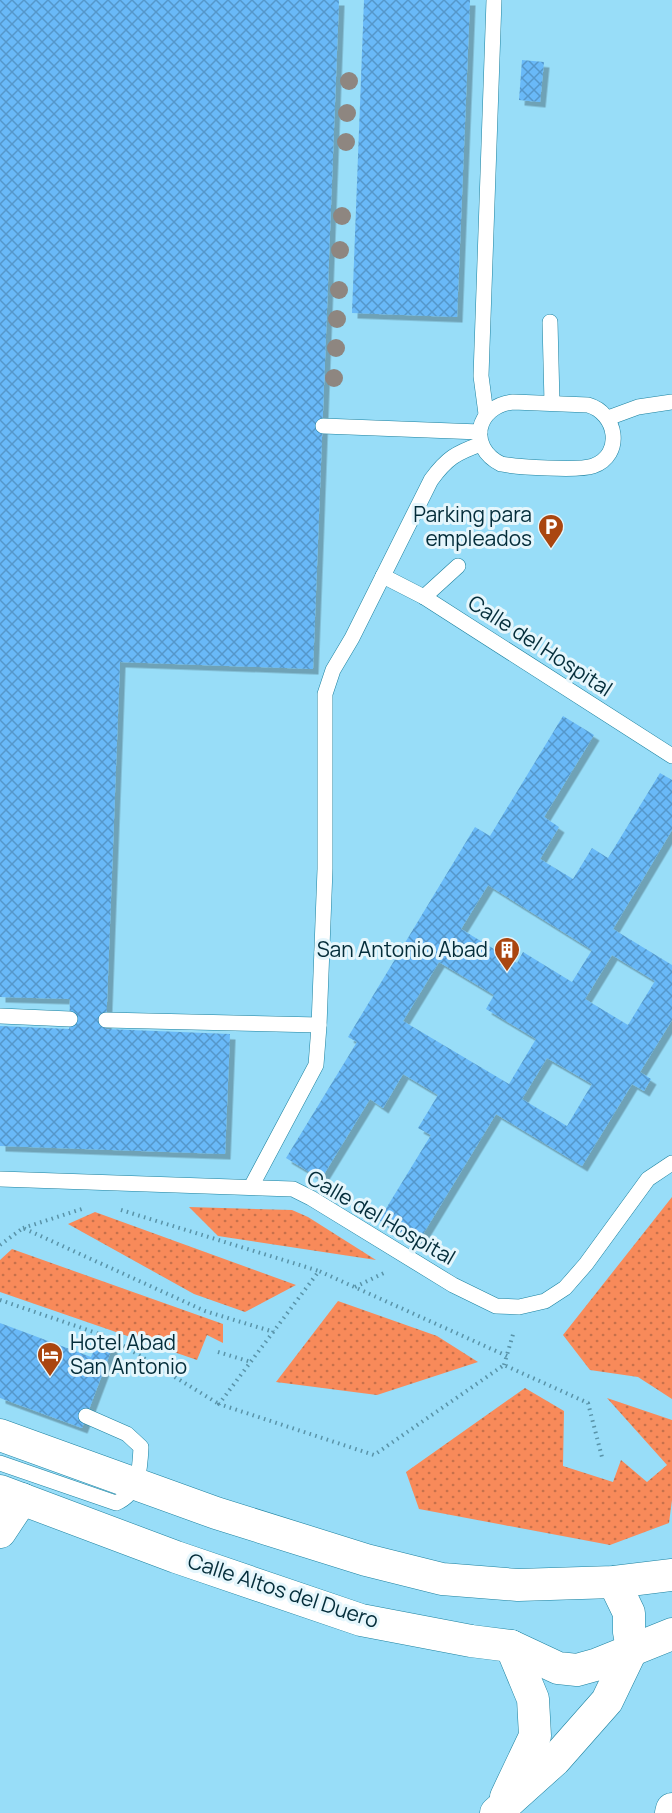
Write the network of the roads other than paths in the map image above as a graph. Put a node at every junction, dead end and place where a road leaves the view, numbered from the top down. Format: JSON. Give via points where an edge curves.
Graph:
{"nodes":[{"id":1,"x":494,"y":0,"type":"edge"},
{"id":2,"x":550,"y":322,"type":"dead end"},
{"id":3,"x":672,"y":402,"type":"edge"},
{"id":4,"x":552,"y":403,"type":"junction"},
{"id":5,"x":486,"y":414,"type":"junction"},
{"id":6,"x":608,"y":418,"type":"junction"},
{"id":7,"x":323,"y":426,"type":"dead end"},
{"id":8,"x":480,"y":438,"type":"junction"},
{"id":9,"x":458,"y":566,"type":"dead end"},
{"id":10,"x":383,"y":576,"type":"junction"},
{"id":11,"x":424,"y":597,"type":"junction"},
{"id":12,"x":672,"y":756,"type":"edge"},
{"id":13,"x":0,"y":1016,"type":"edge"},
{"id":14,"x":70,"y":1019,"type":"dead end"},
{"id":15,"x":106,"y":1020,"type":"dead end"},
{"id":16,"x":319,"y":1025,"type":"junction"},
{"id":17,"x":672,"y":1163,"type":"edge"},
{"id":18,"x":0,"y":1179,"type":"edge"},
{"id":19,"x":251,"y":1187,"type":"junction"},
{"id":20,"x":86,"y":1416,"type":"dead end"},
{"id":21,"x":0,"y":1435,"type":"edge"},
{"id":22,"x":0,"y":1463,"type":"edge"},
{"id":23,"x":136,"y":1485,"type":"junction"},
{"id":24,"x":11,"y":1495,"type":"edge"},
{"id":25,"x":0,"y":1532,"type":"edge"},
{"id":26,"x":672,"y":1575,"type":"edge"},
{"id":27,"x":614,"y":1582,"type":"junction"},
{"id":28,"x":672,"y":1634,"type":"edge"},
{"id":29,"x":511,"y":1646,"type":"junction"},
{"id":30,"x":632,"y":1649,"type":"junction"},
{"id":31,"x":499,"y":1810,"type":"edge"}],
"edges":[{"from":1,"to":5,"type":"lane","via":[[481,376]]},
{"from":2,"to":4,"type":"lane"},
{"from":3,"to":6,"type":"lane","via":[[638,407]]},
{"from":4,"to":5,"type":"lane","via":[[503,403]]},
{"from":4,"to":6,"type":"lane","via":[[588,405]]},
{"from":5,"to":8,"type":"lane"},
{"from":6,"to":8,"type":"lane","via":[[614,432],[612,448],[602,461],[585,468],[501,464],[492,460]]},
{"from":7,"to":8,"type":"lane"},
{"from":8,"to":10,"type":"lane","via":[[443,463],[431,480]]},
{"from":9,"to":11,"type":"lane"},
{"from":10,"to":11,"type":"lane","name":"Calle del Hospital"},
{"from":10,"to":16,"type":"lane","via":[[333,670],[326,694]]},
{"from":11,"to":12,"type":"lane","name":"Calle del Hospital"},
{"from":13,"to":14,"type":"lane"},
{"from":15,"to":16,"type":"lane"},
{"from":16,"to":19,"type":"lane","via":[[316,1065]]},
{"from":17,"to":19,"type":"lane","name":"Calle del Hospital","via":[[648,1179],[565,1288],[545,1301],[519,1307],[496,1306],[453,1285],[293,1189]]},
{"from":18,"to":19,"type":"lane","name":"Calle del Hospital"},
{"from":20,"to":23,"type":"lane","via":[[127,1434],[141,1447],[141,1470]]},
{"from":21,"to":23,"type":"street"},
{"from":22,"to":23,"type":"lane","via":[[116,1503]]},
{"from":23,"to":27,"type":"street","via":[[366,1560],[442,1579],[518,1585]]},
{"from":24,"to":25,"type":"street"},
{"from":24,"to":29,"type":"street","name":"Calle Altos del Duero","via":[[361,1620]]},
{"from":26,"to":27,"type":"street"},
{"from":27,"to":30,"type":"street","via":[[629,1613]]},
{"from":28,"to":30,"type":"street","name":"Calle Altos del Duero"},
{"from":29,"to":30,"type":"street","name":"Calle Altos del Duero","via":[[558,1668],[577,1670]]},
{"from":29,"to":31,"type":"street","via":[[533,1699],[534,1736]]},
{"from":30,"to":31,"type":"street","via":[[607,1701],[555,1761]]}]}
